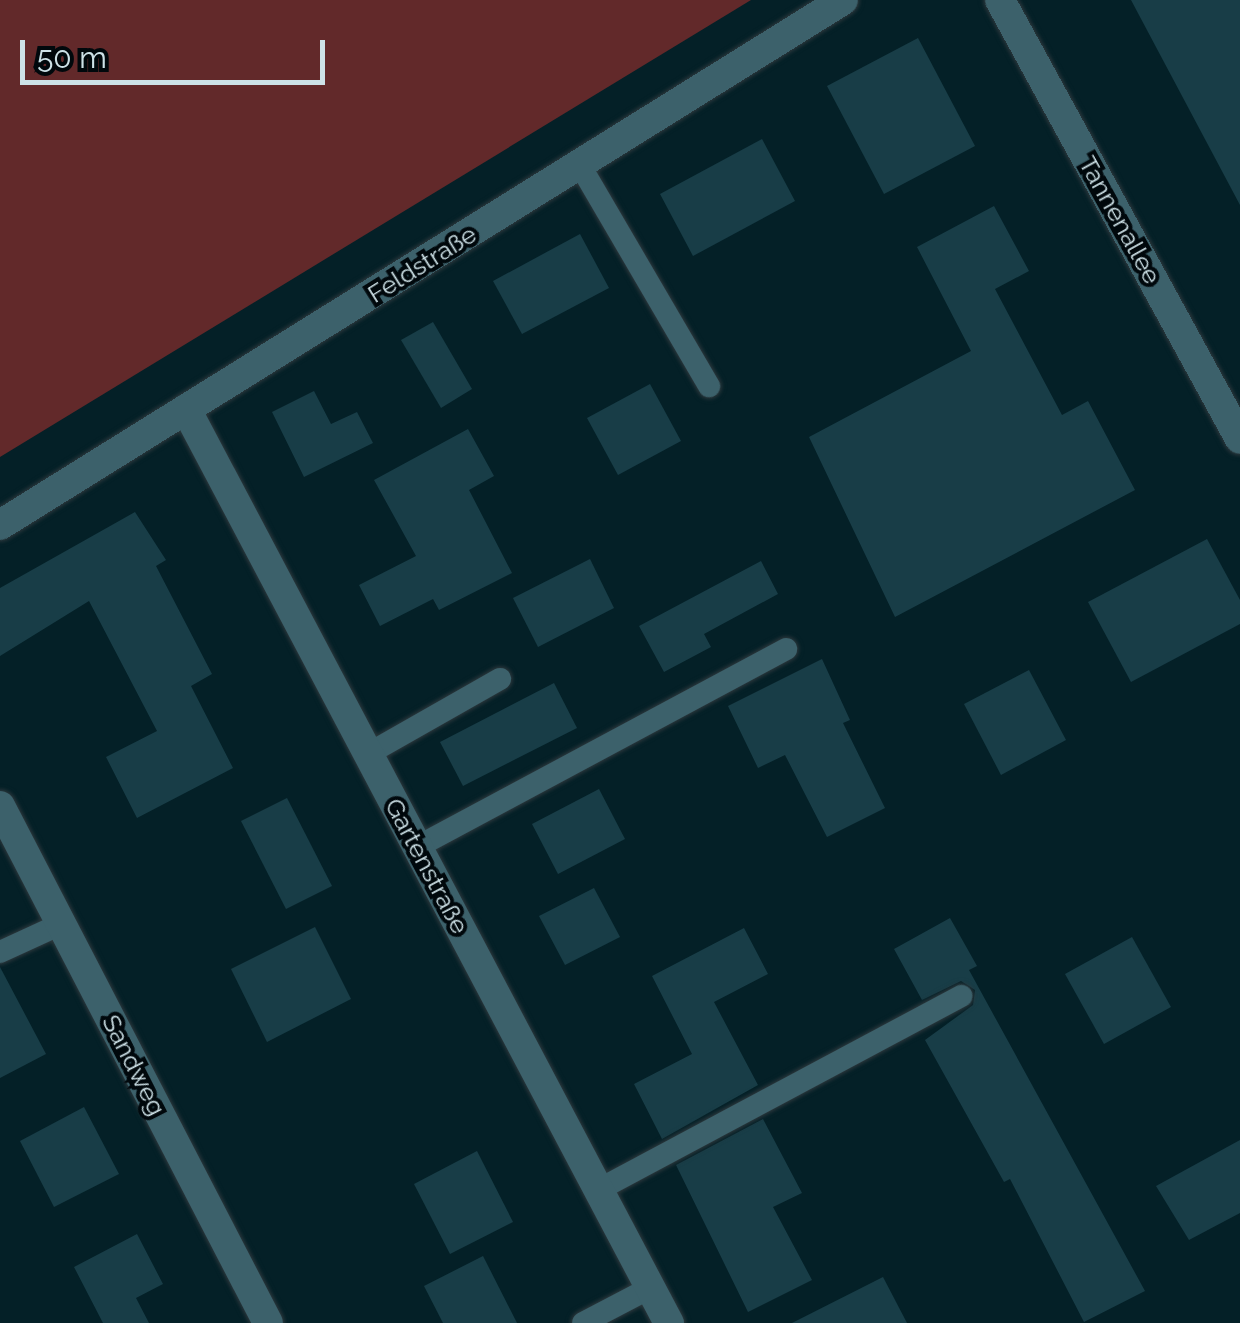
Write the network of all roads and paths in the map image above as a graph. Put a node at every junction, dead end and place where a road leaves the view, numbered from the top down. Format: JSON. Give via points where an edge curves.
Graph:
{"nodes":[{"id":1,"x":843,"y":0,"type":"edge"},
{"id":2,"x":1000,"y":0,"type":"edge"},
{"id":3,"x":581,"y":167,"type":"junction"},
{"id":4,"x":709,"y":386,"type":"dead end"},
{"id":5,"x":186,"y":409,"type":"junction"},
{"id":6,"x":1240,"y":439,"type":"edge"},
{"id":7,"x":0,"y":525,"type":"edge"},
{"id":8,"x":786,"y":649,"type":"dead end"},
{"id":9,"x":500,"y":679,"type":"dead end"},
{"id":10,"x":368,"y":754,"type":"junction"},
{"id":11,"x":0,"y":806,"type":"edge"},
{"id":12,"x":417,"y":846,"type":"junction"},
{"id":13,"x":61,"y":924,"type":"junction"},
{"id":14,"x":0,"y":952,"type":"edge"},
{"id":15,"x":961,"y":996,"type":"dead end"},
{"id":16,"x":598,"y":1190,"type":"junction"},
{"id":17,"x":650,"y":1288,"type":"junction"},
{"id":18,"x":268,"y":1323,"type":"edge"},
{"id":19,"x":582,"y":1323,"type":"edge"},
{"id":20,"x":669,"y":1323,"type":"edge"}],
"edges":[{"from":1,"to":3,"type":"street","name":"Feldstraße"},
{"from":2,"to":6,"type":"street","name":"Tannenallee"},
{"from":3,"to":4,"type":"lane"},
{"from":3,"to":5,"type":"street","name":"Feldstraße"},
{"from":5,"to":7,"type":"street","name":"Feldstraße"},
{"from":5,"to":10,"type":"street","name":"Gartenstraße"},
{"from":8,"to":12,"type":"lane"},
{"from":9,"to":10,"type":"lane"},
{"from":10,"to":12,"type":"street","name":"Gartenstraße"},
{"from":11,"to":13,"type":"street","name":"Sandweg"},
{"from":12,"to":16,"type":"street","name":"Gartenstraße"},
{"from":13,"to":14,"type":"lane"},
{"from":13,"to":18,"type":"street","name":"Sandweg"},
{"from":15,"to":16,"type":"lane"},
{"from":16,"to":17,"type":"street","name":"Gartenstraße"},
{"from":17,"to":19,"type":"lane"},
{"from":17,"to":20,"type":"street","name":"Gartenstraße"}]}
